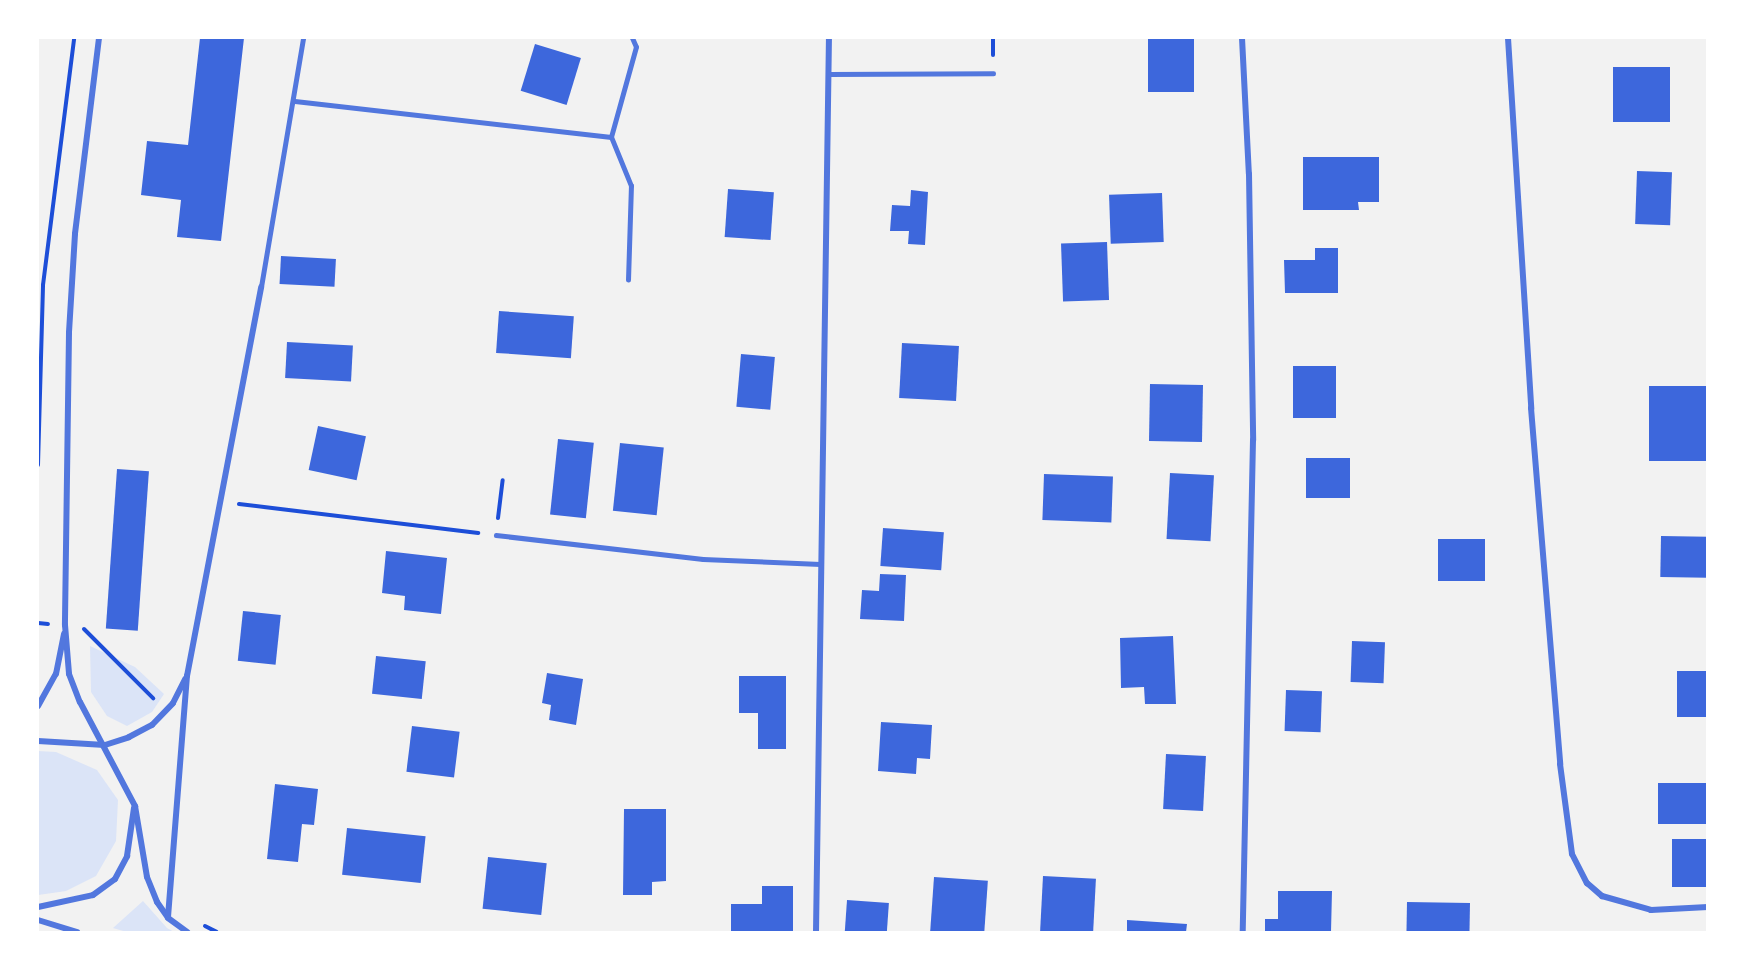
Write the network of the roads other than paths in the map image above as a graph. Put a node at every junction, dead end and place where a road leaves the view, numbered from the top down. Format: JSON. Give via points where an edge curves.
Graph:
{"nodes":[{"id":1,"x":99,"y":38,"type":"edge"},
{"id":2,"x":303,"y":38,"type":"edge"},
{"id":3,"x":632,"y":38,"type":"edge"},
{"id":4,"x":829,"y":38,"type":"edge"},
{"id":5,"x":1242,"y":38,"type":"edge"},
{"id":6,"x":1508,"y":38,"type":"edge"},
{"id":7,"x":993,"y":73,"type":"dead end"},
{"id":8,"x":829,"y":74,"type":"junction"},
{"id":9,"x":295,"y":101,"type":"junction"},
{"id":10,"x":612,"y":137,"type":"junction"},
{"id":11,"x":628,"y":280,"type":"dead end"},
{"id":12,"x":261,"y":287,"type":"joint"},
{"id":13,"x":496,"y":535,"type":"road end"},
{"id":14,"x":820,"y":564,"type":"junction"},
{"id":15,"x":65,"y":625,"type":"junction"},
{"id":16,"x":187,"y":676,"type":"junction"},
{"id":17,"x":38,"y":706,"type":"edge"},
{"id":18,"x":38,"y":741,"type":"edge"},
{"id":19,"x":105,"y":745,"type":"junction"},
{"id":20,"x":135,"y":806,"type":"junction"},
{"id":21,"x":38,"y":907,"type":"edge"},
{"id":22,"x":1707,"y":908,"type":"edge"},
{"id":23,"x":168,"y":918,"type":"junction"},
{"id":24,"x":38,"y":920,"type":"edge"},
{"id":25,"x":77,"y":933,"type":"edge"},
{"id":26,"x":187,"y":933,"type":"edge"},
{"id":27,"x":816,"y":933,"type":"edge"},
{"id":28,"x":1242,"y":933,"type":"edge"}],
"edges":[{"from":1,"to":15,"type":"street","via":[[75,234],[69,333]]},
{"from":2,"to":9,"type":"lane"},
{"from":3,"to":10,"type":"lane","via":[[636,47]]},
{"from":4,"to":8,"type":"street"},
{"from":5,"to":28,"type":"street","via":[[1250,174],[1253,440]]},
{"from":6,"to":22,"type":"street","via":[[1531,408],[1560,764],[1572,854],[1587,883],[1602,896],[1651,910]]},
{"from":7,"to":8,"type":"lane"},
{"from":8,"to":14,"type":"street"},
{"from":9,"to":10,"type":"lane"},
{"from":9,"to":12,"type":"lane"},
{"from":10,"to":11,"type":"lane","via":[[632,186]]},
{"from":12,"to":16,"type":"street"},
{"from":13,"to":14,"type":"lane","via":[[703,558]]},
{"from":14,"to":27,"type":"street"},
{"from":15,"to":17,"type":"street","via":[[56,674]]},
{"from":15,"to":19,"type":"street","via":[[69,674]]},
{"from":16,"to":19,"type":"street","via":[[152,725]]},
{"from":16,"to":23,"type":"street"},
{"from":18,"to":19,"type":"street"},
{"from":19,"to":20,"type":"street"},
{"from":20,"to":21,"type":"street","via":[[127,856],[115,879],[93,896]]},
{"from":20,"to":23,"type":"street","via":[[147,877]]},
{"from":23,"to":26,"type":"street"},
{"from":24,"to":25,"type":"street"}]}
